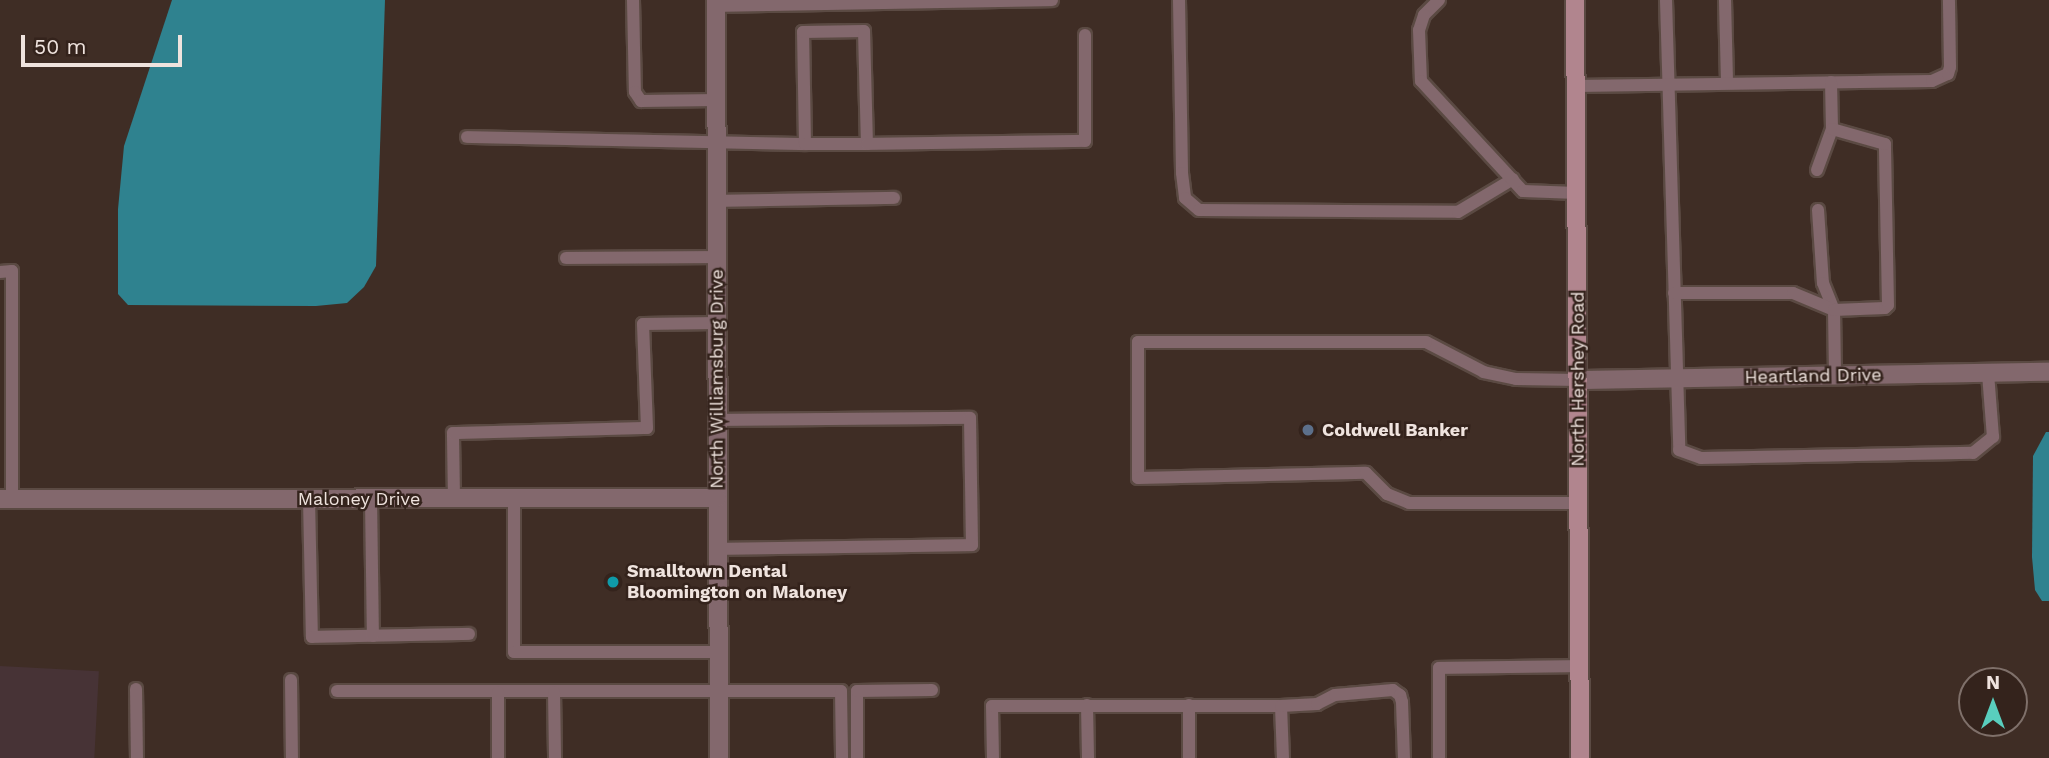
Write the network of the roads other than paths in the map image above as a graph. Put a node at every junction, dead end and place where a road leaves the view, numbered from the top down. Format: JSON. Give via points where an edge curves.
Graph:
{"nodes":[{"id":1,"x":633,"y":0,"type":"edge"},
{"id":2,"x":1052,"y":0,"type":"edge"},
{"id":3,"x":1178,"y":0,"type":"edge"},
{"id":4,"x":1439,"y":0,"type":"edge"},
{"id":5,"x":1575,"y":0,"type":"edge"},
{"id":6,"x":1666,"y":0,"type":"edge"},
{"id":7,"x":1725,"y":0,"type":"edge"},
{"id":8,"x":1949,"y":0,"type":"edge"},
{"id":9,"x":716,"y":3,"type":"edge"},
{"id":10,"x":1085,"y":36,"type":"dead end"},
{"id":11,"x":1831,"y":82,"type":"junction"},
{"id":12,"x":1727,"y":83,"type":"junction"},
{"id":13,"x":1668,"y":85,"type":"junction"},
{"id":14,"x":1576,"y":86,"type":"junction"},
{"id":15,"x":716,"y":100,"type":"junction"},
{"id":16,"x":1832,"y":129,"type":"junction"},
{"id":17,"x":467,"y":138,"type":"dead end"},
{"id":18,"x":716,"y":140,"type":"junction"},
{"id":19,"x":804,"y":144,"type":"junction"},
{"id":20,"x":867,"y":144,"type":"junction"},
{"id":21,"x":1817,"y":170,"type":"dead end"},
{"id":22,"x":1513,"y":179,"type":"junction"},
{"id":23,"x":1577,"y":193,"type":"junction"},
{"id":24,"x":894,"y":198,"type":"dead end"},
{"id":25,"x":716,"y":201,"type":"junction"},
{"id":26,"x":1818,"y":210,"type":"dead end"},
{"id":27,"x":717,"y":257,"type":"junction"},
{"id":28,"x":566,"y":258,"type":"dead end"},
{"id":29,"x":6,"y":271,"type":"edge"},
{"id":30,"x":1674,"y":293,"type":"junction"},
{"id":31,"x":1834,"y":310,"type":"junction"},
{"id":32,"x":717,"y":323,"type":"junction"},
{"id":33,"x":2049,"y":372,"type":"edge"},
{"id":34,"x":1988,"y":373,"type":"junction"},
{"id":35,"x":1835,"y":376,"type":"junction"},
{"id":36,"x":1676,"y":379,"type":"junction"},
{"id":37,"x":1578,"y":380,"type":"junction"},
{"id":38,"x":717,"y":420,"type":"junction"},
{"id":39,"x":6,"y":423,"type":"edge"},
{"id":40,"x":717,"y":498,"type":"junction"},
{"id":41,"x":6,"y":499,"type":"edge"},
{"id":42,"x":309,"y":499,"type":"junction"},
{"id":43,"x":371,"y":499,"type":"junction"},
{"id":44,"x":454,"y":499,"type":"junction"},
{"id":45,"x":514,"y":499,"type":"junction"},
{"id":46,"x":1578,"y":503,"type":"junction"},
{"id":47,"x":718,"y":549,"type":"junction"},
{"id":48,"x":468,"y":634,"type":"dead end"},
{"id":49,"x":373,"y":636,"type":"junction"},
{"id":50,"x":719,"y":652,"type":"junction"},
{"id":51,"x":1579,"y":666,"type":"junction"},
{"id":52,"x":291,"y":680,"type":"dead end"},
{"id":53,"x":136,"y":689,"type":"dead end"},
{"id":54,"x":932,"y":690,"type":"dead end"},
{"id":55,"x":337,"y":691,"type":"dead end"},
{"id":56,"x":498,"y":692,"type":"junction"},
{"id":57,"x":554,"y":692,"type":"junction"},
{"id":58,"x":719,"y":692,"type":"junction"},
{"id":59,"x":1087,"y":705,"type":"junction"},
{"id":60,"x":1189,"y":705,"type":"junction"},
{"id":61,"x":1281,"y":706,"type":"junction"},
{"id":62,"x":137,"y":758,"type":"edge"},
{"id":63,"x":292,"y":758,"type":"edge"},
{"id":64,"x":498,"y":758,"type":"edge"},
{"id":65,"x":555,"y":758,"type":"edge"},
{"id":66,"x":719,"y":758,"type":"edge"},
{"id":67,"x":842,"y":758,"type":"edge"},
{"id":68,"x":857,"y":758,"type":"edge"},
{"id":69,"x":993,"y":758,"type":"edge"},
{"id":70,"x":1088,"y":758,"type":"edge"},
{"id":71,"x":1189,"y":758,"type":"edge"},
{"id":72,"x":1283,"y":758,"type":"edge"},
{"id":73,"x":1404,"y":758,"type":"edge"},
{"id":74,"x":1439,"y":758,"type":"edge"},
{"id":75,"x":1580,"y":758,"type":"edge"}],
"edges":[{"from":1,"to":15,"type":"lane","via":[[635,92],[641,101]]},
{"from":2,"to":9,"type":"lane"},
{"from":3,"to":22,"type":"lane","via":[[1182,173],[1185,198],[1199,210],[1458,212]]},
{"from":4,"to":22,"type":"lane","via":[[1424,15],[1419,30],[1421,81]]},
{"from":5,"to":14,"type":"main road","name":"North Hershey Road"},
{"from":6,"to":13,"type":"lane"},
{"from":7,"to":12,"type":"lane"},
{"from":8,"to":11,"type":"lane","via":[[1950,67],[1943,78]]},
{"from":9,"to":15,"type":"street","name":"North Williamsburg Drive"},
{"from":10,"to":20,"type":"lane","via":[[1085,141]]},
{"from":11,"to":12,"type":"lane"},
{"from":11,"to":16,"type":"lane"},
{"from":12,"to":13,"type":"lane"},
{"from":13,"to":14,"type":"lane"},
{"from":13,"to":30,"type":"lane"},
{"from":14,"to":23,"type":"main road","name":"North Hershey Road"},
{"from":15,"to":18,"type":"street","name":"North Williamsburg Drive"},
{"from":16,"to":21,"type":"lane"},
{"from":16,"to":31,"type":"lane","via":[[1885,144],[1888,305]]},
{"from":17,"to":18,"type":"lane"},
{"from":18,"to":19,"type":"lane"},
{"from":18,"to":25,"type":"street","name":"North Williamsburg Drive"},
{"from":19,"to":20,"type":"lane"},
{"from":19,"to":20,"type":"lane","via":[[803,32],[864,31]]},
{"from":22,"to":23,"type":"lane","via":[[1523,191]]},
{"from":23,"to":37,"type":"main road","name":"North Hershey Road"},
{"from":24,"to":25,"type":"lane"},
{"from":25,"to":27,"type":"street","name":"North Williamsburg Drive"},
{"from":26,"to":31,"type":"lane","via":[[1824,282]]},
{"from":27,"to":28,"type":"lane"},
{"from":27,"to":32,"type":"street","name":"North Williamsburg Drive"},
{"from":29,"to":39,"type":"lane"},
{"from":30,"to":31,"type":"lane","via":[[1793,293]]},
{"from":30,"to":36,"type":"lane"},
{"from":31,"to":35,"type":"lane"},
{"from":32,"to":38,"type":"street","name":"North Williamsburg Drive"},
{"from":32,"to":44,"type":"lane","via":[[643,324],[647,428],[453,433]]},
{"from":33,"to":34,"type":"street","name":"Heartland Drive"},
{"from":34,"to":35,"type":"street","name":"Heartland Drive"},
{"from":34,"to":36,"type":"lane","via":[[1993,437],[1973,453],[1742,458],[1701,458],[1679,450]]},
{"from":35,"to":36,"type":"street","name":"Heartland Drive"},
{"from":36,"to":37,"type":"street","name":"Heartland Drive"},
{"from":37,"to":46,"type":"main road","name":"North Hershey Road"},
{"from":37,"to":46,"type":"lane","via":[[1516,379],[1484,372],[1426,342],[1138,342],[1138,478],[1366,473],[1387,494],[1409,503]]},
{"from":38,"to":40,"type":"street","name":"North Williamsburg Drive"},
{"from":38,"to":47,"type":"lane","via":[[971,418],[972,533],[972,545]]},
{"from":39,"to":41,"type":"lane"},
{"from":40,"to":45,"type":"street","name":"Maloney Drive"},
{"from":40,"to":47,"type":"street","name":"North Williamsburg Drive"},
{"from":41,"to":42,"type":"street","name":"Maloney Drive"},
{"from":42,"to":43,"type":"street","name":"Maloney Drive"},
{"from":42,"to":49,"type":"lane","via":[[312,637]]},
{"from":43,"to":44,"type":"street","name":"Maloney Drive"},
{"from":43,"to":49,"type":"lane"},
{"from":44,"to":45,"type":"street","name":"Maloney Drive"},
{"from":45,"to":50,"type":"lane","via":[[514,652]]},
{"from":46,"to":51,"type":"main road","name":"North Hershey Road"},
{"from":47,"to":50,"type":"street","name":"North Williamsburg Drive"},
{"from":48,"to":49,"type":"lane"},
{"from":50,"to":58,"type":"street","name":"North Williamsburg Drive"},
{"from":51,"to":74,"type":"lane","via":[[1438,668]]},
{"from":51,"to":75,"type":"main road","name":"North Hershey Road"},
{"from":52,"to":63,"type":"lane"},
{"from":53,"to":62,"type":"lane"},
{"from":54,"to":68,"type":"lane","via":[[857,691]]},
{"from":55,"to":56,"type":"lane"},
{"from":56,"to":57,"type":"lane"},
{"from":56,"to":64,"type":"lane"},
{"from":57,"to":58,"type":"lane"},
{"from":57,"to":65,"type":"lane"},
{"from":58,"to":66,"type":"street","name":"North Williamsburg Drive"},
{"from":58,"to":67,"type":"lane","via":[[841,691]]},
{"from":59,"to":60,"type":"lane"},
{"from":59,"to":69,"type":"lane","via":[[992,706]]},
{"from":59,"to":70,"type":"lane"},
{"from":60,"to":61,"type":"lane"},
{"from":60,"to":71,"type":"lane"},
{"from":61,"to":72,"type":"lane"},
{"from":61,"to":73,"type":"lane","via":[[1393,690],[1402,702]]}]}
